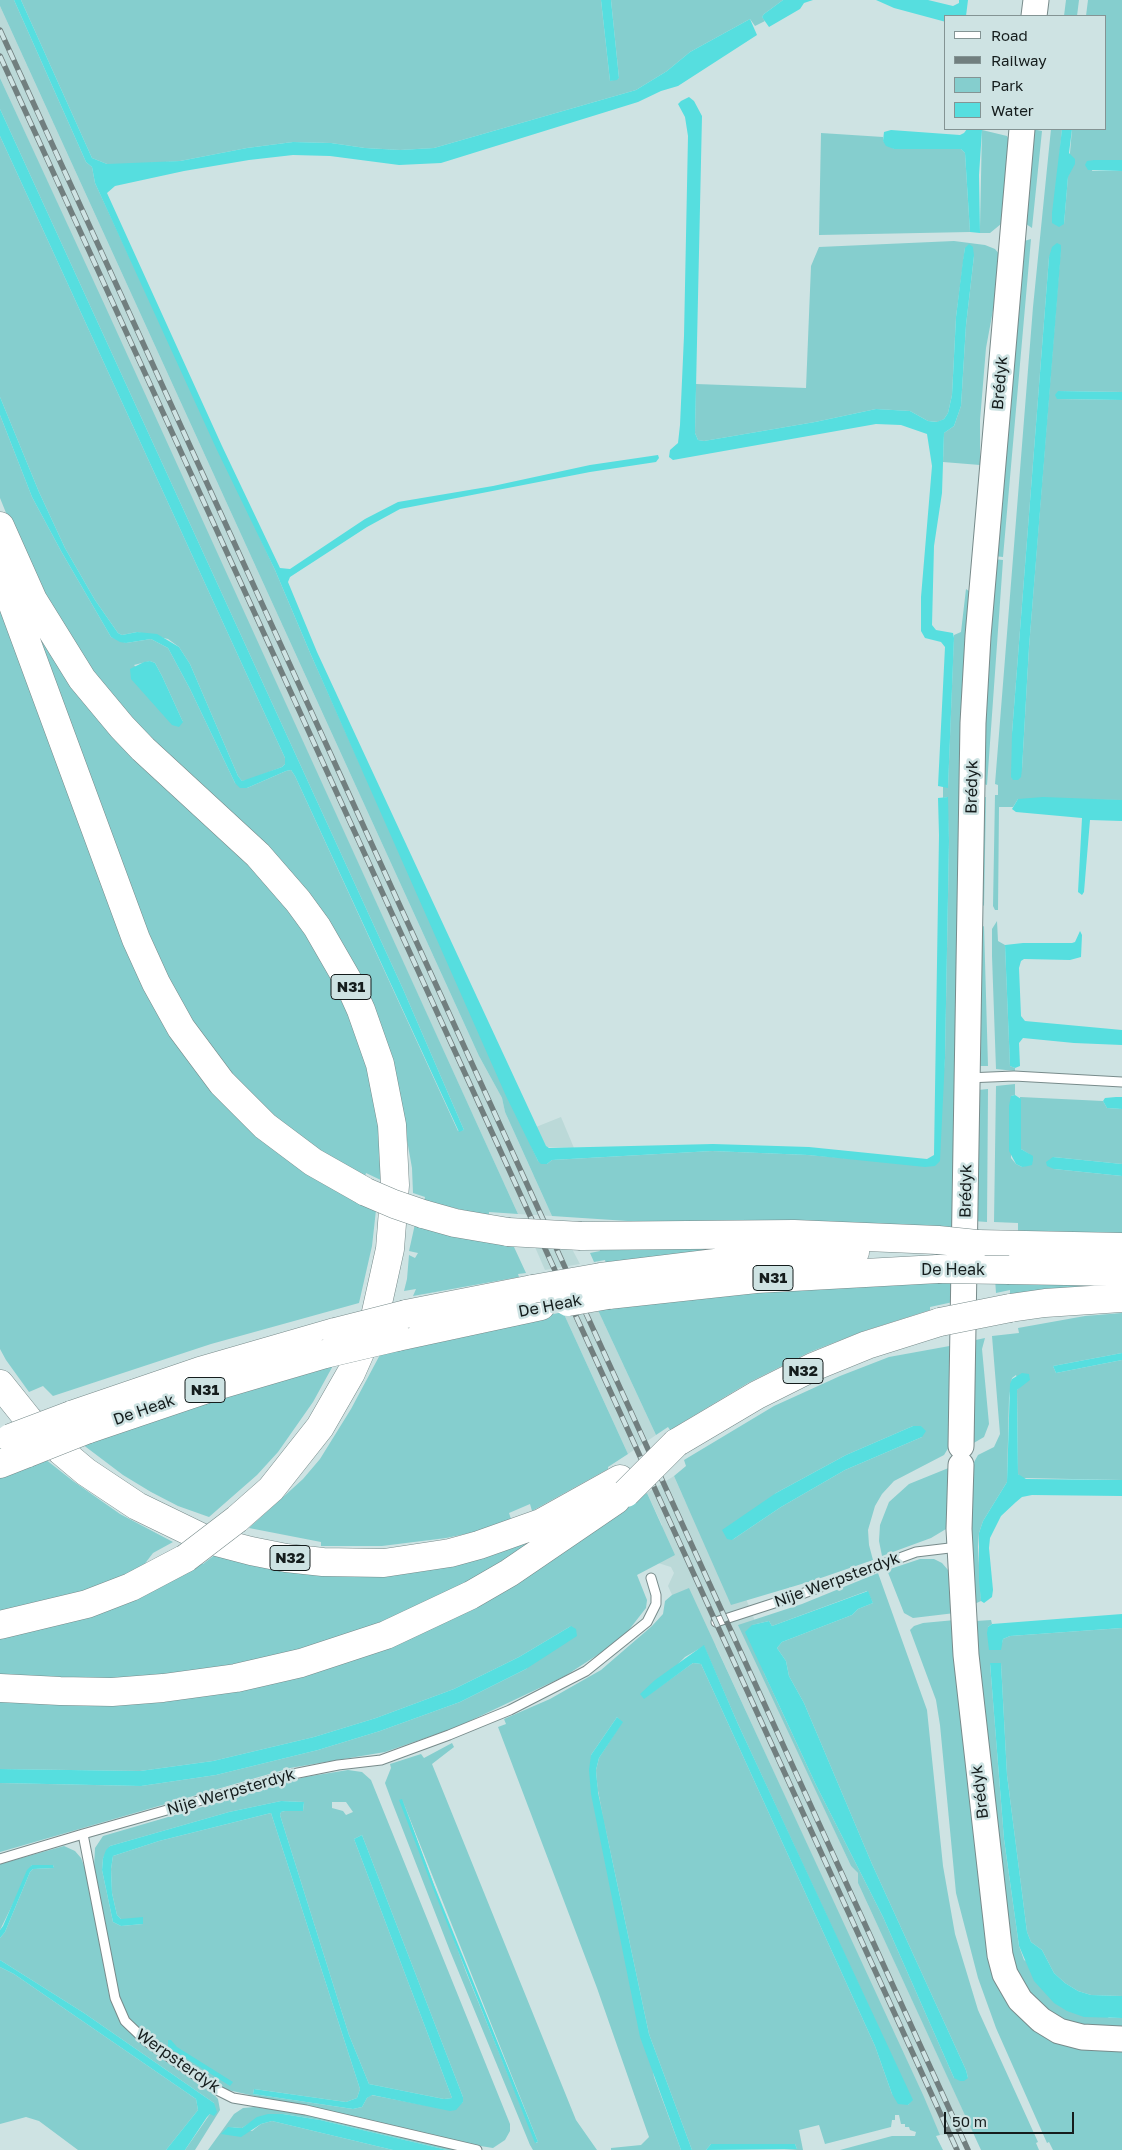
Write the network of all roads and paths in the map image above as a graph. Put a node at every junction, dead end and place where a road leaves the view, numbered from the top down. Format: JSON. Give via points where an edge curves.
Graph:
{"nodes":[{"id":1,"x":1036,"y":0,"type":"edge"},
{"id":2,"x":1034,"y":15,"type":"edge"},
{"id":3,"x":1022,"y":130,"type":"edge"},
{"id":4,"x":0,"y":526,"type":"edge"},
{"id":5,"x":0,"y":570,"type":"edge"},
{"id":6,"x":967,"y":1078,"type":"junction"},
{"id":7,"x":1122,"y":1082,"type":"edge"},
{"id":8,"x":1122,"y":1248,"type":"edge"},
{"id":9,"x":938,"y":1252,"type":"junction"},
{"id":10,"x":1009,"y":1257,"type":"junction"},
{"id":11,"x":1122,"y":1272,"type":"edge"},
{"id":12,"x":1122,"y":1298,"type":"edge"},
{"id":13,"x":330,"y":1343,"type":"junction"},
{"id":14,"x":0,"y":1384,"type":"edge"},
{"id":15,"x":73,"y":1417,"type":"junction"},
{"id":16,"x":10,"y":1439,"type":"edge"},
{"id":17,"x":0,"y":1464,"type":"edge"},
{"id":18,"x":623,"y":1486,"type":"junction"},
{"id":19,"x":960,"y":1546,"type":"junction"},
{"id":20,"x":651,"y":1578,"type":"dead end"},
{"id":21,"x":4,"y":1622,"type":"edge"},
{"id":22,"x":716,"y":1622,"type":"dead end"},
{"id":23,"x":0,"y":1688,"type":"edge"},
{"id":24,"x":83,"y":1834,"type":"junction"},
{"id":25,"x":0,"y":1859,"type":"edge"},
{"id":26,"x":1122,"y":2039,"type":"edge"},
{"id":27,"x":477,"y":2150,"type":"edge"}],
"edges":[{"from":1,"to":2,"type":"street"},
{"from":3,"to":6,"type":"street","name":"Brédyk","via":[[978,636],[971,791]]},
{"from":4,"to":21,"type":"highway","number":"N31","bridge":true,"via":[[33,600],[82,679],[143,749],[258,855],[317,927],[347,979],[380,1064],[392,1125],[395,1185],[390,1249],[374,1321],[348,1380],[320,1427],[271,1489],[186,1558],[145,1580],[73,1608]]},
{"from":5,"to":9,"type":"highway","number":"N31","bridge":true,"via":[[136,939],[156,983],[190,1043],[233,1096],[313,1162],[394,1204],[455,1223],[508,1232],[581,1236],[775,1234]]},
{"from":6,"to":7,"type":"lane","via":[[1014,1076]]},
{"from":6,"to":19,"type":"street","name":"Brédyk"},
{"from":8,"to":10,"type":"highway","name":"De Heak","number":"N31"},
{"from":9,"to":10,"type":"highway","name":"De Heak","number":"N31","bridge":true},
{"from":9,"to":10,"type":"highway","name":"De Heak","number":"N31","bridge":true,"via":[[976,1244]]},
{"from":9,"to":13,"type":"highway","name":"De Heak","number":"N31","bridge":true,"via":[[756,1279],[604,1286],[402,1325]]},
{"from":10,"to":11,"type":"highway","name":"De Heak","number":"N31"},
{"from":12,"to":18,"type":"highway","number":"N32","bridge":true,"via":[[1010,1308],[940,1322],[867,1345],[813,1366],[757,1394],[676,1443]]},
{"from":13,"to":15,"type":"highway","name":"De Heak","number":"N31","via":[[200,1371],[98,1405]]},
{"from":13,"to":15,"type":"highway","name":"De Heak","number":"N31","via":[[189,1395]]},
{"from":14,"to":18,"type":"highway","number":"N32","via":[[28,1419],[61,1451],[137,1506],[205,1539],[286,1558],[384,1563],[450,1553],[480,1546]]},
{"from":15,"to":16,"type":"highway","name":"De Heak","number":"N31","bridge":true},
{"from":15,"to":16,"type":"highway","number":"N31"},
{"from":16,"to":17,"type":"highway","name":"De Heak","number":"N31"},
{"from":18,"to":23,"type":"highway","number":"N32","via":[[509,1573],[471,1595],[386,1635],[326,1656],[269,1672],[172,1687],[112,1692]]},
{"from":19,"to":22,"type":"lane","name":"Nije Werpsterdyk","via":[[916,1552]]},
{"from":19,"to":26,"type":"street","name":"Brédyk","via":[[978,1778],[1004,1974],[1020,2000],[1059,2031],[1082,2037]]},
{"from":20,"to":24,"type":"lane","name":"Nije Werpsterdyk","via":[[656,1604],[647,1622],[586,1672],[510,1710],[381,1760],[293,1774]]},
{"from":24,"to":25,"type":"lane"},
{"from":24,"to":27,"type":"lane","name":"Werpsterdyk","via":[[115,1998],[125,2021],[146,2041],[217,2090],[234,2098],[306,2110]]}]}
